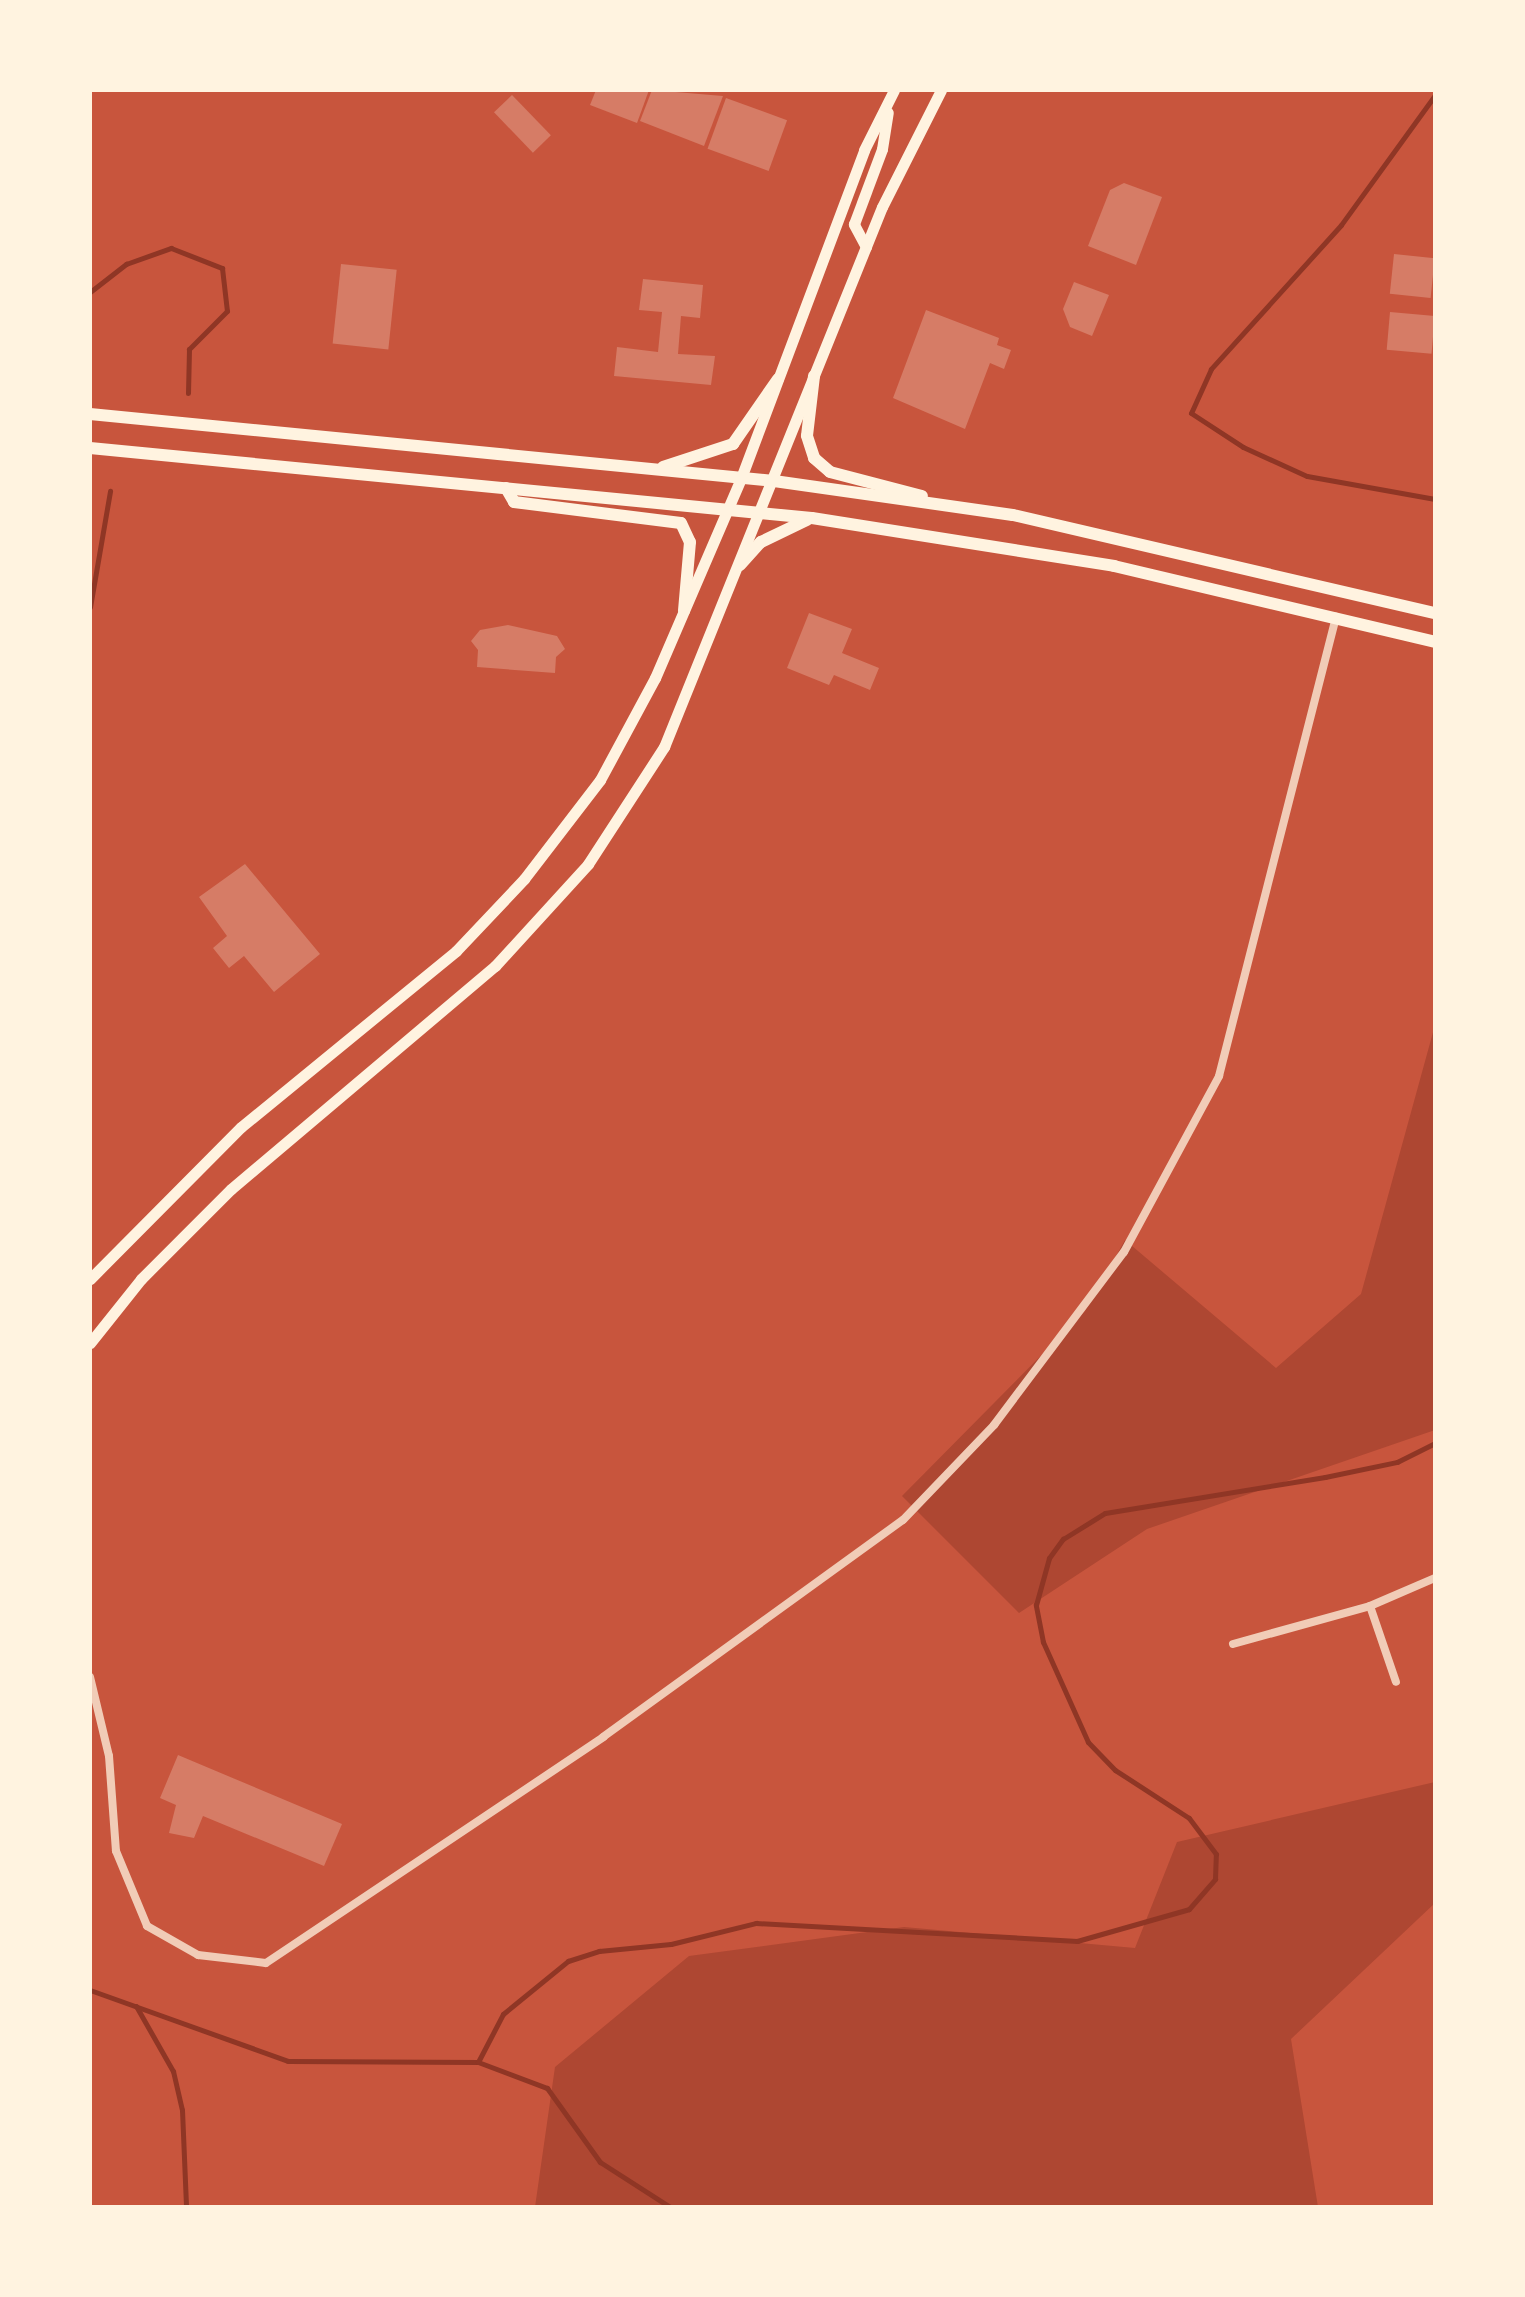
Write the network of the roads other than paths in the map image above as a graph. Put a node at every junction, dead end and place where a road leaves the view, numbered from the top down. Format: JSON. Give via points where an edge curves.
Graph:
{"nodes":[{"id":1,"x":941,"y":90,"type":"edge"},
{"id":2,"x":892,"y":94,"type":"edge"},
{"id":3,"x":866,"y":247,"type":"junction"},
{"id":4,"x":814,"y":376,"type":"junction"},
{"id":5,"x":778,"y":379,"type":"junction"},
{"id":6,"x":90,"y":414,"type":"edge"},
{"id":7,"x":90,"y":448,"type":"edge"},
{"id":8,"x":648,"y":470,"type":"junction"},
{"id":9,"x":741,"y":478,"type":"junction"},
{"id":10,"x":774,"y":481,"type":"junction"},
{"id":11,"x":506,"y":488,"type":"junction"},
{"id":12,"x":973,"y":509,"type":"junction"},
{"id":13,"x":726,"y":511,"type":"junction"},
{"id":14,"x":760,"y":513,"type":"junction"},
{"id":15,"x":812,"y":518,"type":"junction"},
{"id":16,"x":740,"y":565,"type":"junction"},
{"id":17,"x":684,"y":611,"type":"junction"},
{"id":18,"x":1435,"y":612,"type":"edge"},
{"id":19,"x":1336,"y":617,"type":"junction"},
{"id":20,"x":1435,"y":642,"type":"edge"},
{"id":21,"x":90,"y":1279,"type":"edge"},
{"id":22,"x":90,"y":1344,"type":"edge"},
{"id":23,"x":1435,"y":1578,"type":"edge"},
{"id":24,"x":1370,"y":1606,"type":"junction"},
{"id":25,"x":1234,"y":1644,"type":"dead end"},
{"id":26,"x":90,"y":1677,"type":"edge"},
{"id":27,"x":1396,"y":1682,"type":"dead end"}],
"edges":[{"from":1,"to":3,"type":"main road"},
{"from":2,"to":3,"type":"main road","via":[[882,148],[854,224]]},
{"from":2,"to":5,"type":"main road","via":[[864,150]]},
{"from":3,"to":4,"type":"main road"},
{"from":4,"to":10,"type":"main road"},
{"from":4,"to":12,"type":"main road","via":[[807,436],[814,458],[830,472]]},
{"from":5,"to":8,"type":"main road","via":[[732,444]]},
{"from":5,"to":9,"type":"main road"},
{"from":6,"to":8,"type":"main road"},
{"from":7,"to":11,"type":"main road"},
{"from":8,"to":9,"type":"main road"},
{"from":9,"to":10,"type":"main road"},
{"from":9,"to":13,"type":"main road"},
{"from":10,"to":12,"type":"main road"},
{"from":10,"to":14,"type":"main road"},
{"from":11,"to":13,"type":"main road"},
{"from":11,"to":17,"type":"main road","via":[[514,502],[681,523],[690,542]]},
{"from":12,"to":18,"type":"main road","via":[[1099,530]]},
{"from":13,"to":14,"type":"main road"},
{"from":13,"to":17,"type":"main road"},
{"from":14,"to":15,"type":"main road"},
{"from":14,"to":16,"type":"main road"},
{"from":15,"to":16,"type":"main road","via":[[761,542]]},
{"from":15,"to":19,"type":"main road","via":[[1114,566]]},
{"from":16,"to":22,"type":"main road","via":[[664,747],[588,864],[495,966],[232,1189],[141,1279]]},
{"from":17,"to":21,"type":"main road","via":[[600,780],[524,878],[456,950],[188,1176]]},
{"from":19,"to":20,"type":"main road"},
{"from":19,"to":26,"type":"street","via":[[1219,1076],[1124,1252],[994,1425],[903,1520],[604,1737],[266,1963],[198,1955],[147,1926],[116,1852],[109,1756]]},
{"from":23,"to":24,"type":"street"},
{"from":24,"to":25,"type":"street"},
{"from":24,"to":27,"type":"street"}]}
